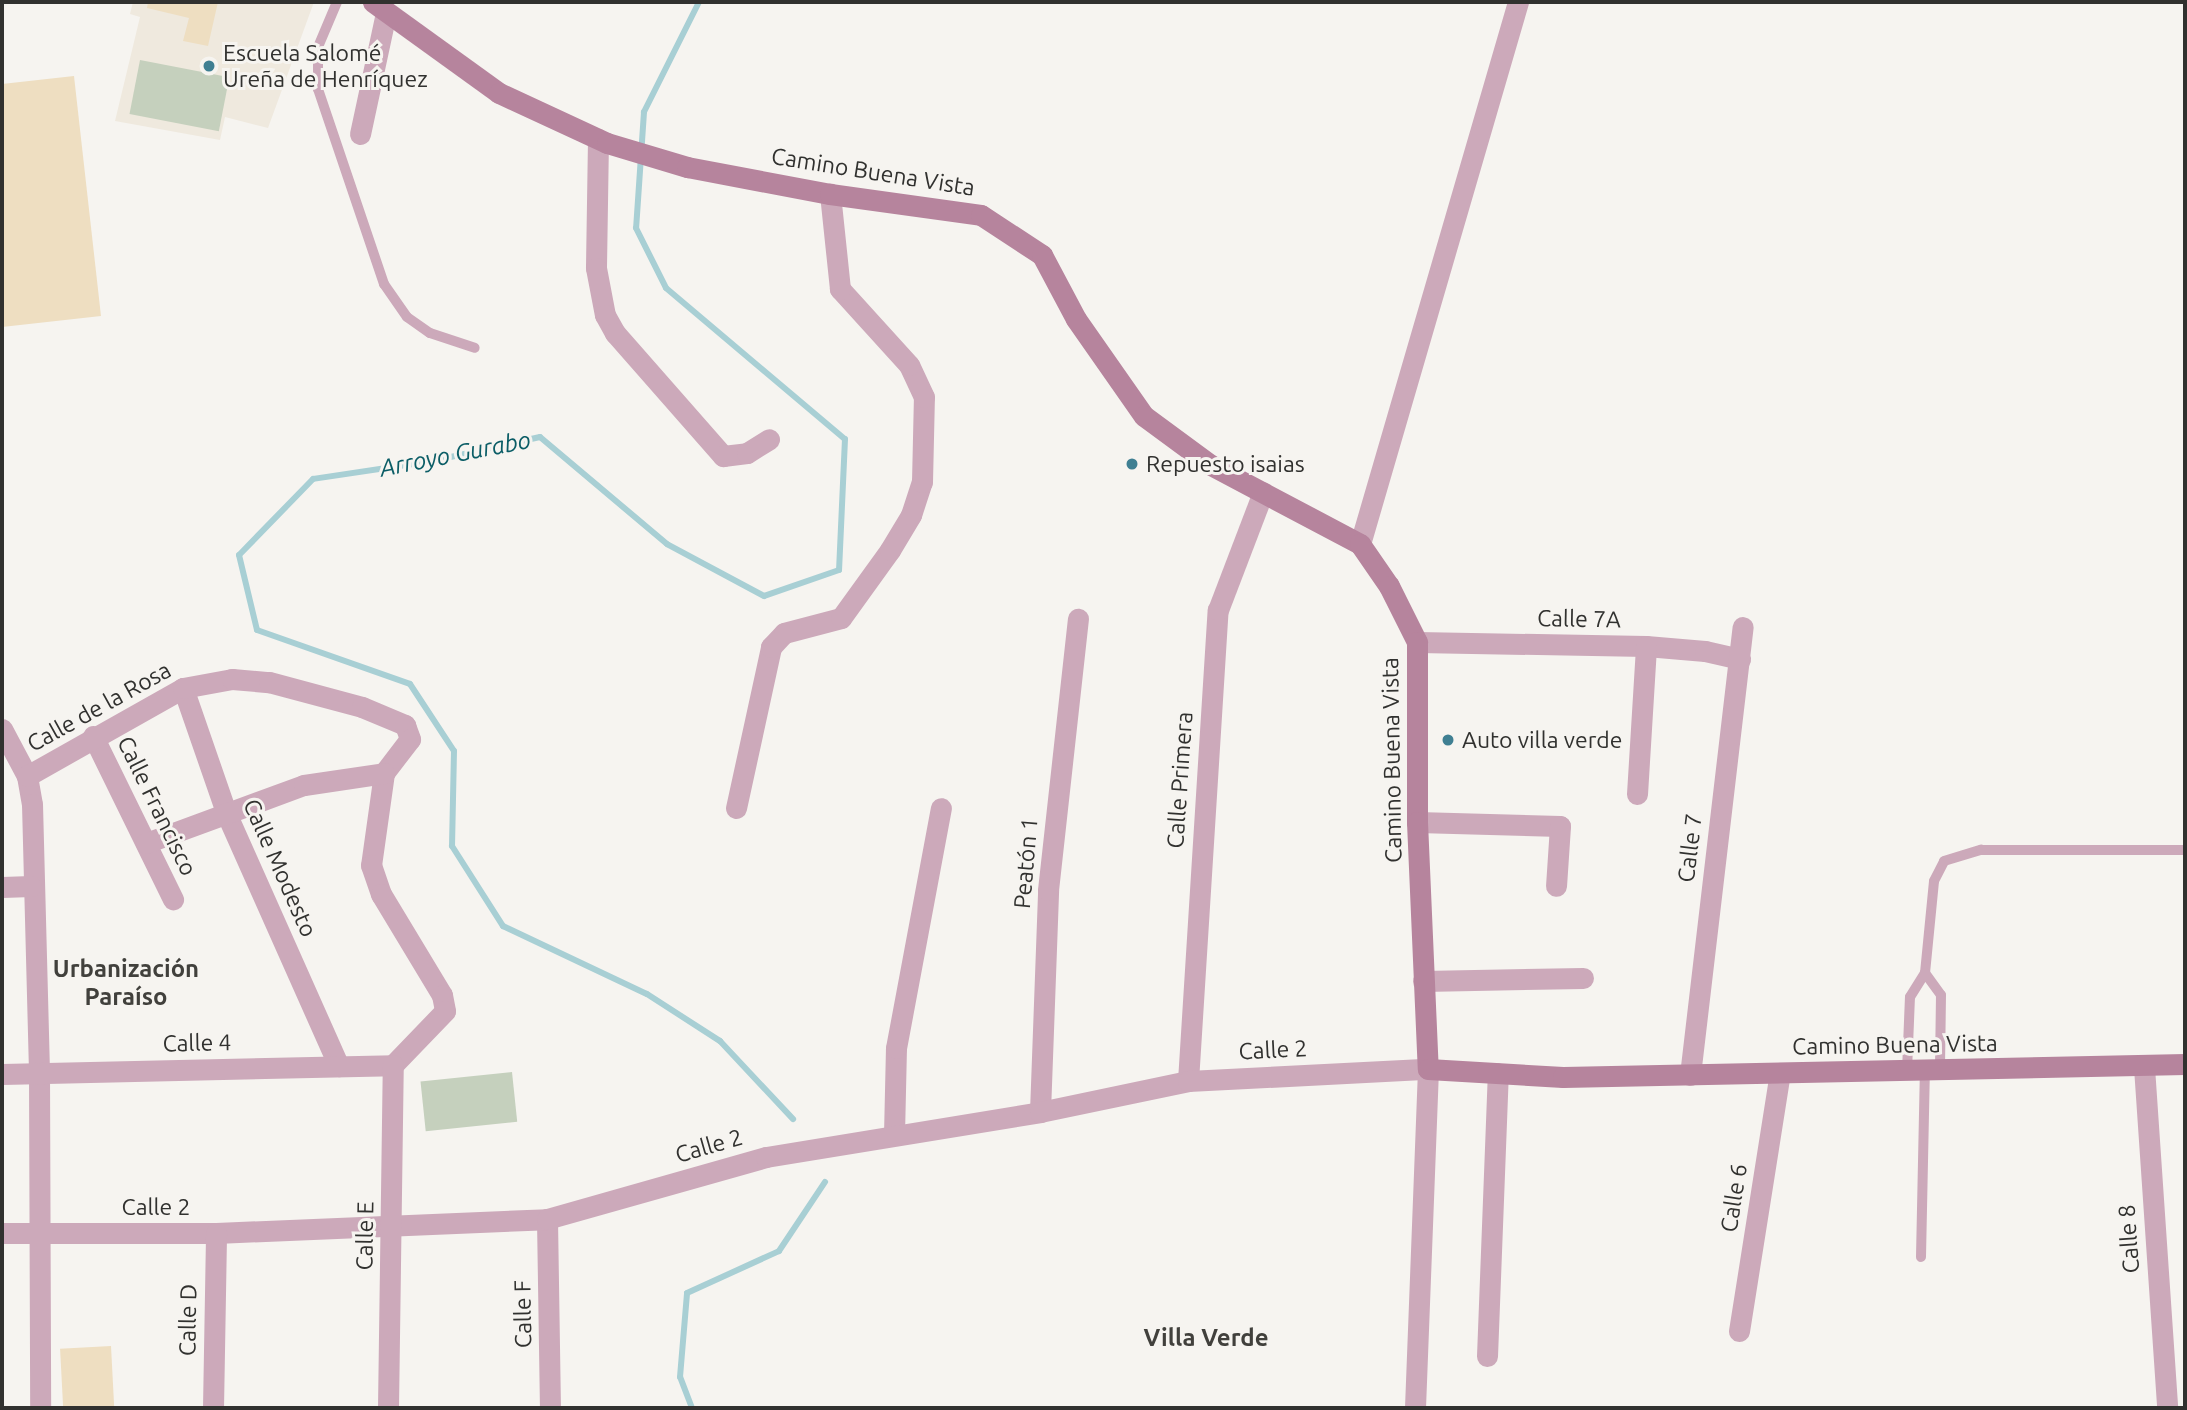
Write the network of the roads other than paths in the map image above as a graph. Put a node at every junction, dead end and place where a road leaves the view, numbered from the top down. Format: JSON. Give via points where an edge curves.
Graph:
{"nodes":[{"id":1,"x":337,"y":2,"type":"edge"},
{"id":2,"x":1518,"y":2,"type":"edge"},
{"id":3,"x":380,"y":8,"type":"edge"},
{"id":4,"x":360,"y":134,"type":"dead end"},
{"id":5,"x":603,"y":141,"type":"junction"},
{"id":6,"x":830,"y":194,"type":"junction"},
{"id":7,"x":475,"y":348,"type":"dead end"},
{"id":8,"x":769,"y":439,"type":"dead end"},
{"id":9,"x":1263,"y":492,"type":"junction"},
{"id":10,"x":1360,"y":544,"type":"junction"},
{"id":11,"x":1078,"y":619,"type":"dead end"},
{"id":12,"x":1743,"y":627,"type":"dead end"},
{"id":13,"x":1417,"y":642,"type":"junction"},
{"id":14,"x":1646,"y":646,"type":"junction"},
{"id":15,"x":1740,"y":659,"type":"junction"},
{"id":16,"x":183,"y":688,"type":"junction"},
{"id":17,"x":2,"y":729,"type":"edge"},
{"id":18,"x":93,"y":736,"type":"junction"},
{"id":19,"x":384,"y":774,"type":"junction"},
{"id":20,"x":27,"y":776,"type":"junction"},
{"id":21,"x":1637,"y":794,"type":"dead end"},
{"id":22,"x":736,"y":808,"type":"dead end"},
{"id":23,"x":941,"y":808,"type":"dead end"},
{"id":24,"x":227,"y":815,"type":"junction"},
{"id":25,"x":1418,"y":822,"type":"junction"},
{"id":26,"x":146,"y":843,"type":"junction"},
{"id":27,"x":2185,"y":850,"type":"edge"},
{"id":28,"x":31,"y":886,"type":"junction"},
{"id":29,"x":1556,"y":886,"type":"dead end"},
{"id":30,"x":2,"y":887,"type":"edge"},
{"id":31,"x":173,"y":899,"type":"dead end"},
{"id":32,"x":1925,"y":973,"type":"junction"},
{"id":33,"x":1583,"y":978,"type":"dead end"},
{"id":34,"x":1423,"y":981,"type":"junction"},
{"id":35,"x":2185,"y":1064,"type":"edge"},
{"id":36,"x":393,"y":1065,"type":"junction"},
{"id":37,"x":339,"y":1066,"type":"junction"},
{"id":38,"x":2144,"y":1067,"type":"junction"},
{"id":39,"x":1428,"y":1069,"type":"junction"},
{"id":40,"x":1924,"y":1071,"type":"junction"},
{"id":41,"x":39,"y":1072,"type":"junction"},
{"id":42,"x":1498,"y":1073,"type":"junction"},
{"id":43,"x":1780,"y":1073,"type":"junction"},
{"id":44,"x":2,"y":1074,"type":"edge"},
{"id":45,"x":1690,"y":1075,"type":"junction"},
{"id":46,"x":1188,"y":1081,"type":"junction"},
{"id":47,"x":1040,"y":1112,"type":"junction"},
{"id":48,"x":894,"y":1136,"type":"junction"},
{"id":49,"x":547,"y":1219,"type":"junction"},
{"id":50,"x":392,"y":1226,"type":"junction"},
{"id":51,"x":2,"y":1233,"type":"edge"},
{"id":52,"x":39,"y":1233,"type":"junction"},
{"id":53,"x":216,"y":1233,"type":"junction"},
{"id":54,"x":1922,"y":1257,"type":"dead end"},
{"id":55,"x":1739,"y":1331,"type":"dead end"},
{"id":56,"x":1487,"y":1356,"type":"dead end"},
{"id":57,"x":40,"y":1408,"type":"edge"},
{"id":58,"x":213,"y":1408,"type":"edge"},
{"id":59,"x":388,"y":1408,"type":"edge"},
{"id":60,"x":551,"y":1408,"type":"edge"},
{"id":61,"x":1415,"y":1408,"type":"edge"},
{"id":62,"x":2167,"y":1408,"type":"edge"}],
"edges":[{"from":1,"to":7,"type":"lane","via":[[318,47],[318,89],[384,284],[407,317],[430,333]]},
{"from":2,"to":10,"type":"street"},
{"from":3,"to":4,"type":"street"},
{"from":3,"to":5,"type":"street","name":"Camino Buena Vista","via":[[499,93]]},
{"from":5,"to":6,"type":"street","name":"Camino Buena Vista","via":[[687,167]]},
{"from":5,"to":8,"type":"street","via":[[596,268],[605,315],[615,333],[723,456],[747,453]]},
{"from":6,"to":9,"type":"street","name":"Camino Buena Vista","via":[[981,215],[1042,255],[1076,319],[1144,416],[1209,464]]},
{"from":6,"to":22,"type":"street","via":[[840,289],[909,365],[924,397],[922,482],[911,515],[841,618],[784,633],[771,647]]},
{"from":9,"to":10,"type":"street","name":"Camino Buena Vista"},
{"from":9,"to":46,"type":"street","name":"Calle Primera","via":[[1218,610]]},
{"from":10,"to":13,"type":"street","name":"Camino Buena Vista","via":[[1389,586]]},
{"from":11,"to":47,"type":"street","name":"Peatón 1","via":[[1048,890]]},
{"from":12,"to":15,"type":"street","name":"Calle 7"},
{"from":13,"to":14,"type":"street","name":"Calle 7A"},
{"from":13,"to":25,"type":"street","name":"Camino Buena Vista"},
{"from":14,"to":15,"type":"street","name":"Calle 7A","via":[[1705,650]]},
{"from":14,"to":21,"type":"street"},
{"from":15,"to":45,"type":"street","name":"Calle 7"},
{"from":16,"to":18,"type":"street","name":"Calle de la Rosa"},
{"from":16,"to":19,"type":"street","name":"Calle de la Rosa","via":[[249,679],[399,721],[410,739]]},
{"from":16,"to":24,"type":"street","name":"Calle Modesto"},
{"from":17,"to":20,"type":"street"},
{"from":18,"to":20,"type":"street","name":"Calle de la Rosa"},
{"from":18,"to":26,"type":"street","name":"Calle Francisco"},
{"from":19,"to":24,"type":"street","via":[[304,785]]},
{"from":19,"to":36,"type":"street","via":[[371,864],[381,894],[442,995],[445,1011]]},
{"from":20,"to":28,"type":"street"},
{"from":23,"to":48,"type":"street","via":[[896,1048]]},
{"from":24,"to":26,"type":"street"},
{"from":24,"to":37,"type":"street","name":"Calle Modesto"},
{"from":25,"to":29,"type":"street","via":[[1560,826]]},
{"from":25,"to":34,"type":"street","name":"Camino Buena Vista"},
{"from":26,"to":31,"type":"street","name":"Calle Francisco"},
{"from":27,"to":32,"type":"lane","via":[[1981,850],[1944,862],[1934,881]]},
{"from":28,"to":30,"type":"street"},
{"from":28,"to":41,"type":"street"},
{"from":32,"to":40,"type":"lane","via":[[1910,997]]},
{"from":32,"to":40,"type":"lane","via":[[1941,995]]},
{"from":33,"to":34,"type":"street"},
{"from":34,"to":39,"type":"street","name":"Camino Buena Vista"},
{"from":35,"to":38,"type":"street","name":"Camino Buena Vista"},
{"from":36,"to":37,"type":"street","name":"Calle 4"},
{"from":36,"to":50,"type":"street","name":"Calle E"},
{"from":37,"to":41,"type":"street","name":"Calle 4"},
{"from":38,"to":40,"type":"street","name":"Camino Buena Vista"},
{"from":38,"to":62,"type":"street","name":"Calle 8"},
{"from":39,"to":42,"type":"street","name":"Camino Buena Vista"},
{"from":39,"to":46,"type":"street","name":"Calle 2"},
{"from":39,"to":61,"type":"street"},
{"from":40,"to":43,"type":"street","name":"Camino Buena Vista"},
{"from":40,"to":54,"type":"lane"},
{"from":41,"to":44,"type":"street","name":"Calle 4"},
{"from":41,"to":52,"type":"street"},
{"from":42,"to":45,"type":"street","name":"Camino Buena Vista"},
{"from":42,"to":56,"type":"street"},
{"from":43,"to":45,"type":"street","name":"Camino Buena Vista"},
{"from":43,"to":55,"type":"street","name":"Calle 6"},
{"from":46,"to":47,"type":"street","name":"Calle 2"},
{"from":47,"to":48,"type":"street","name":"Calle 2"},
{"from":48,"to":49,"type":"street","name":"Calle 2","via":[[766,1157]]},
{"from":49,"to":50,"type":"street","name":"Calle 2"},
{"from":49,"to":60,"type":"street","name":"Calle F"},
{"from":50,"to":53,"type":"street","name":"Calle 2"},
{"from":50,"to":59,"type":"street","name":"Calle E"},
{"from":51,"to":52,"type":"street","name":"Calle 2"},
{"from":52,"to":53,"type":"street","name":"Calle 2"},
{"from":52,"to":57,"type":"street"},
{"from":53,"to":58,"type":"street","name":"Calle D"}]}
